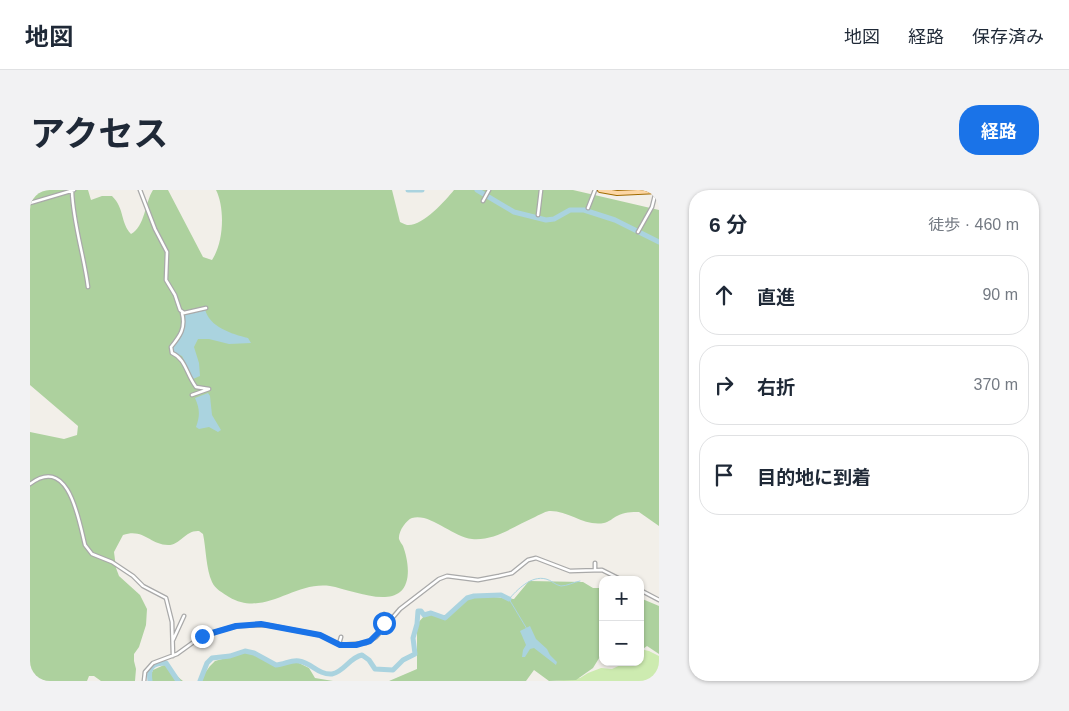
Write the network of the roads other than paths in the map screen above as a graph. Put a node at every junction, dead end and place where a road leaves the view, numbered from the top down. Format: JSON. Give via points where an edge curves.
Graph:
{"nodes":[{"id":1,"x":73,"y":190,"type":"edge"},
{"id":2,"x":140,"y":190,"type":"edge"},
{"id":3,"x":489,"y":190,"type":"edge"},
{"id":4,"x":541,"y":190,"type":"edge"},
{"id":5,"x":595,"y":190,"type":"edge"},
{"id":6,"x":600,"y":190,"type":"edge"},
{"id":7,"x":658,"y":191,"type":"edge"},
{"id":8,"x":74,"y":194,"type":"dead end"},
{"id":9,"x":483,"y":201,"type":"dead end"},
{"id":10,"x":30,"y":203,"type":"edge"},
{"id":11,"x":588,"y":208,"type":"dead end"},
{"id":12,"x":538,"y":215,"type":"dead end"},
{"id":13,"x":638,"y":232,"type":"dead end"},
{"id":14,"x":88,"y":287,"type":"dead end"},
{"id":15,"x":206,"y":308,"type":"dead end"},
{"id":16,"x":182,"y":313,"type":"junction"},
{"id":17,"x":192,"y":395,"type":"dead end"},
{"id":18,"x":30,"y":484,"type":"edge"},
{"id":19,"x":595,"y":563,"type":"dead end"},
{"id":20,"x":596,"y":570,"type":"junction"},
{"id":21,"x":615,"y":576,"type":"edge"},
{"id":22,"x":644,"y":592,"type":"edge"},
{"id":23,"x":659,"y":600,"type":"edge"},
{"id":24,"x":384,"y":614,"type":"dead end"},
{"id":25,"x":184,"y":616,"type":"dead end"},
{"id":26,"x":385,"y":626,"type":"junction"},
{"id":27,"x":341,"y":637,"type":"dead end"},
{"id":28,"x":173,"y":640,"type":"junction"},
{"id":29,"x":339,"y":644,"type":"junction"},
{"id":30,"x":173,"y":656,"type":"junction"},
{"id":31,"x":144,"y":681,"type":"edge"}],
"edges":[{"from":1,"to":8,"type":"street"},
{"from":1,"to":10,"type":"street"},
{"from":1,"to":14,"type":"street","via":[[74,221]]},
{"from":2,"to":16,"type":"street","via":[[167,252],[166,280]]},
{"from":3,"to":9,"type":"street"},
{"from":4,"to":12,"type":"street"},
{"from":5,"to":11,"type":"street"},
{"from":6,"to":7,"type":"main road","via":[[617,193]]},
{"from":7,"to":13,"type":"street"},
{"from":15,"to":16,"type":"street"},
{"from":16,"to":17,"type":"street","via":[[183,327],[171,347],[172,353],[181,358],[196,387],[209,389]]},
{"from":18,"to":28,"type":"street","via":[[47,476],[64,485],[75,504],[88,550],[166,598]]},
{"from":19,"to":20,"type":"street"},
{"from":20,"to":21,"type":"street"},
{"from":20,"to":26,"type":"street","via":[[570,570],[532,558],[506,575],[478,580],[445,576],[400,609]]},
{"from":22,"to":23,"type":"street"},
{"from":24,"to":26,"type":"street"},
{"from":25,"to":28,"type":"street"},
{"from":26,"to":29,"type":"street","via":[[366,643]]},
{"from":27,"to":29,"type":"street"},
{"from":28,"to":30,"type":"street"},
{"from":29,"to":30,"type":"street","via":[[314,634],[267,625],[247,625],[202,636]]},
{"from":30,"to":31,"type":"street","via":[[150,666]]}]}
